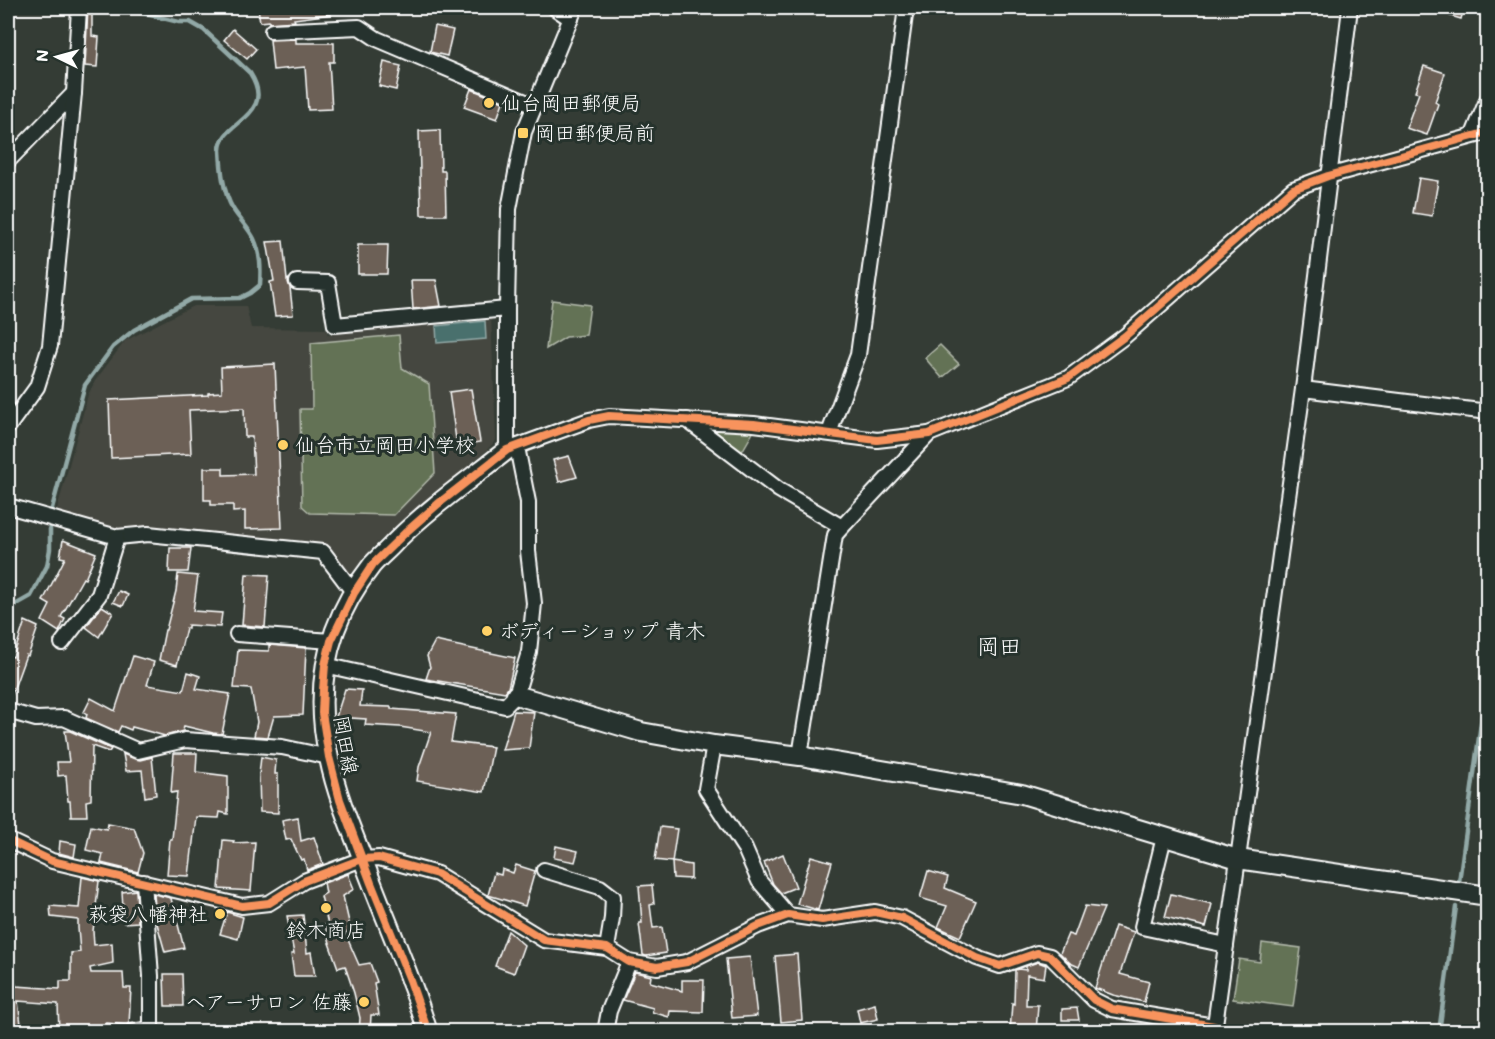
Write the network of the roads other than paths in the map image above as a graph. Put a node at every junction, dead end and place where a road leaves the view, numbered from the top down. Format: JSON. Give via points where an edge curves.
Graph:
{"nodes":[{"id":1,"x":79,"y":8,"type":"edge"},
{"id":2,"x":555,"y":8,"type":"edge"},
{"id":3,"x":906,"y":8,"type":"edge"},
{"id":4,"x":1350,"y":8,"type":"edge"},
{"id":5,"x":573,"y":13,"type":"edge"},
{"id":6,"x":272,"y":31,"type":"dead end"},
{"id":7,"x":74,"y":93,"type":"junction"},
{"id":8,"x":1488,"y":98,"type":"edge"},
{"id":9,"x":535,"y":106,"type":"junction"},
{"id":10,"x":1488,"y":132,"type":"edge"},
{"id":11,"x":1473,"y":135,"type":"junction"},
{"id":12,"x":8,"y":161,"type":"edge"},
{"id":13,"x":1328,"y":176,"type":"junction"},
{"id":14,"x":297,"y":282,"type":"dead end"},
{"id":15,"x":507,"y":309,"type":"junction"},
{"id":16,"x":1302,"y":389,"type":"junction"},
{"id":17,"x":1488,"y":412,"type":"edge"},
{"id":18,"x":687,"y":420,"type":"junction"},
{"id":19,"x":8,"y":428,"type":"edge"},
{"id":20,"x":829,"y":433,"type":"junction"},
{"id":21,"x":929,"y":434,"type":"junction"},
{"id":22,"x":512,"y":448,"type":"junction"},
{"id":23,"x":8,"y":506,"type":"edge"},
{"id":24,"x":842,"y":527,"type":"junction"},
{"id":25,"x":117,"y":537,"type":"junction"},
{"id":26,"x":354,"y":592,"type":"junction"},
{"id":27,"x":237,"y":634,"type":"dead end"},
{"id":28,"x":331,"y":641,"type":"junction"},
{"id":29,"x":62,"y":644,"type":"dead end"},
{"id":30,"x":326,"y":665,"type":"junction"},
{"id":31,"x":516,"y":695,"type":"junction"},
{"id":32,"x":8,"y":711,"type":"edge"},
{"id":33,"x":714,"y":745,"type":"junction"},
{"id":34,"x":800,"y":756,"type":"junction"},
{"id":35,"x":328,"y":757,"type":"junction"},
{"id":36,"x":1164,"y":837,"type":"junction"},
{"id":37,"x":8,"y":840,"type":"edge"},
{"id":38,"x":362,"y":859,"type":"junction"},
{"id":39,"x":1238,"y":859,"type":"junction"},
{"id":40,"x":544,"y":870,"type":"dead end"},
{"id":41,"x":144,"y":882,"type":"junction"},
{"id":42,"x":1488,"y":896,"type":"edge"},
{"id":43,"x":788,"y":915,"type":"junction"},
{"id":44,"x":1226,"y":945,"type":"junction"},
{"id":45,"x":607,"y":948,"type":"junction"},
{"id":46,"x":629,"y":962,"type":"junction"},
{"id":47,"x":1214,"y":1029,"type":"edge"},
{"id":48,"x":151,"y":1030,"type":"edge"},
{"id":49,"x":132,"y":1032,"type":"edge"},
{"id":50,"x":428,"y":1032,"type":"edge"},
{"id":51,"x":605,"y":1032,"type":"edge"}],
"edges":[{"from":1,"to":7,"type":"street"},
{"from":2,"to":5,"type":"street"},
{"from":3,"to":20,"type":"street","via":[[858,354]]},
{"from":4,"to":13,"type":"street"},
{"from":5,"to":9,"type":"street"},
{"from":6,"to":9,"type":"street","via":[[359,27],[377,39]]},
{"from":7,"to":12,"type":"street"},
{"from":7,"to":19,"type":"street","via":[[51,346],[37,387]]},
{"from":8,"to":11,"type":"street"},
{"from":9,"to":15,"type":"street","via":[[524,132],[509,209]]},
{"from":10,"to":11,"type":"street"},
{"from":11,"to":13,"type":"street"},
{"from":13,"to":16,"type":"street"},
{"from":13,"to":21,"type":"street","via":[[1293,189],[1125,336],[1068,378]]},
{"from":14,"to":15,"type":"street","via":[[328,283],[335,326]]},
{"from":15,"to":22,"type":"street"},
{"from":16,"to":17,"type":"street"},
{"from":16,"to":39,"type":"street"},
{"from":18,"to":20,"type":"street"},
{"from":18,"to":22,"type":"street","via":[[609,416]]},
{"from":18,"to":24,"type":"street","via":[[779,490]]},
{"from":20,"to":21,"type":"street","via":[[877,440]]},
{"from":21,"to":24,"type":"street"},
{"from":22,"to":26,"type":"street","name":"岡田線","via":[[405,533],[373,564]]},
{"from":22,"to":31,"type":"street","via":[[528,502],[534,603],[529,652]]},
{"from":23,"to":25,"type":"street"},
{"from":24,"to":34,"type":"street","via":[[835,535]]},
{"from":25,"to":26,"type":"street","via":[[148,534],[323,552]]},
{"from":25,"to":29,"type":"street","via":[[99,595]]},
{"from":26,"to":28,"type":"street","name":"岡田線"},
{"from":27,"to":28,"type":"street"},
{"from":28,"to":30,"type":"street","name":"岡田線"},
{"from":30,"to":31,"type":"street","via":[[505,706]]},
{"from":30,"to":35,"type":"street","name":"岡田線","via":[[322,712]]},
{"from":31,"to":33,"type":"street","via":[[641,732]]},
{"from":32,"to":35,"type":"street","via":[[36,719],[64,718],[138,751],[185,740],[282,747]]},
{"from":33,"to":34,"type":"street"},
{"from":33,"to":43,"type":"street","via":[[706,789],[746,849],[759,881]]},
{"from":34,"to":36,"type":"street","via":[[1022,794]]},
{"from":35,"to":38,"type":"street","name":"岡田線"},
{"from":36,"to":39,"type":"street"},
{"from":36,"to":44,"type":"street","via":[[1142,927]]},
{"from":37,"to":41,"type":"street","via":[[52,861]]},
{"from":38,"to":41,"type":"street","via":[[304,881],[269,903],[242,906]]},
{"from":38,"to":45,"type":"street","via":[[379,858],[437,874],[544,940]]},
{"from":38,"to":50,"type":"street","name":"岡田線"},
{"from":39,"to":42,"type":"street"},
{"from":39,"to":44,"type":"street"},
{"from":40,"to":45,"type":"street","via":[[600,887],[613,897]]},
{"from":41,"to":48,"type":"street"},
{"from":43,"to":46,"type":"street","via":[[687,962],[657,967]]},
{"from":43,"to":47,"type":"street","via":[[822,920],[875,912],[902,918],[999,966],[1043,954],[1050,956],[1094,1000],[1112,1009]]},
{"from":44,"to":47,"type":"street"},
{"from":45,"to":46,"type":"street"},
{"from":46,"to":51,"type":"street","via":[[609,1011]]},
{"from":48,"to":49,"type":"street"}]}
